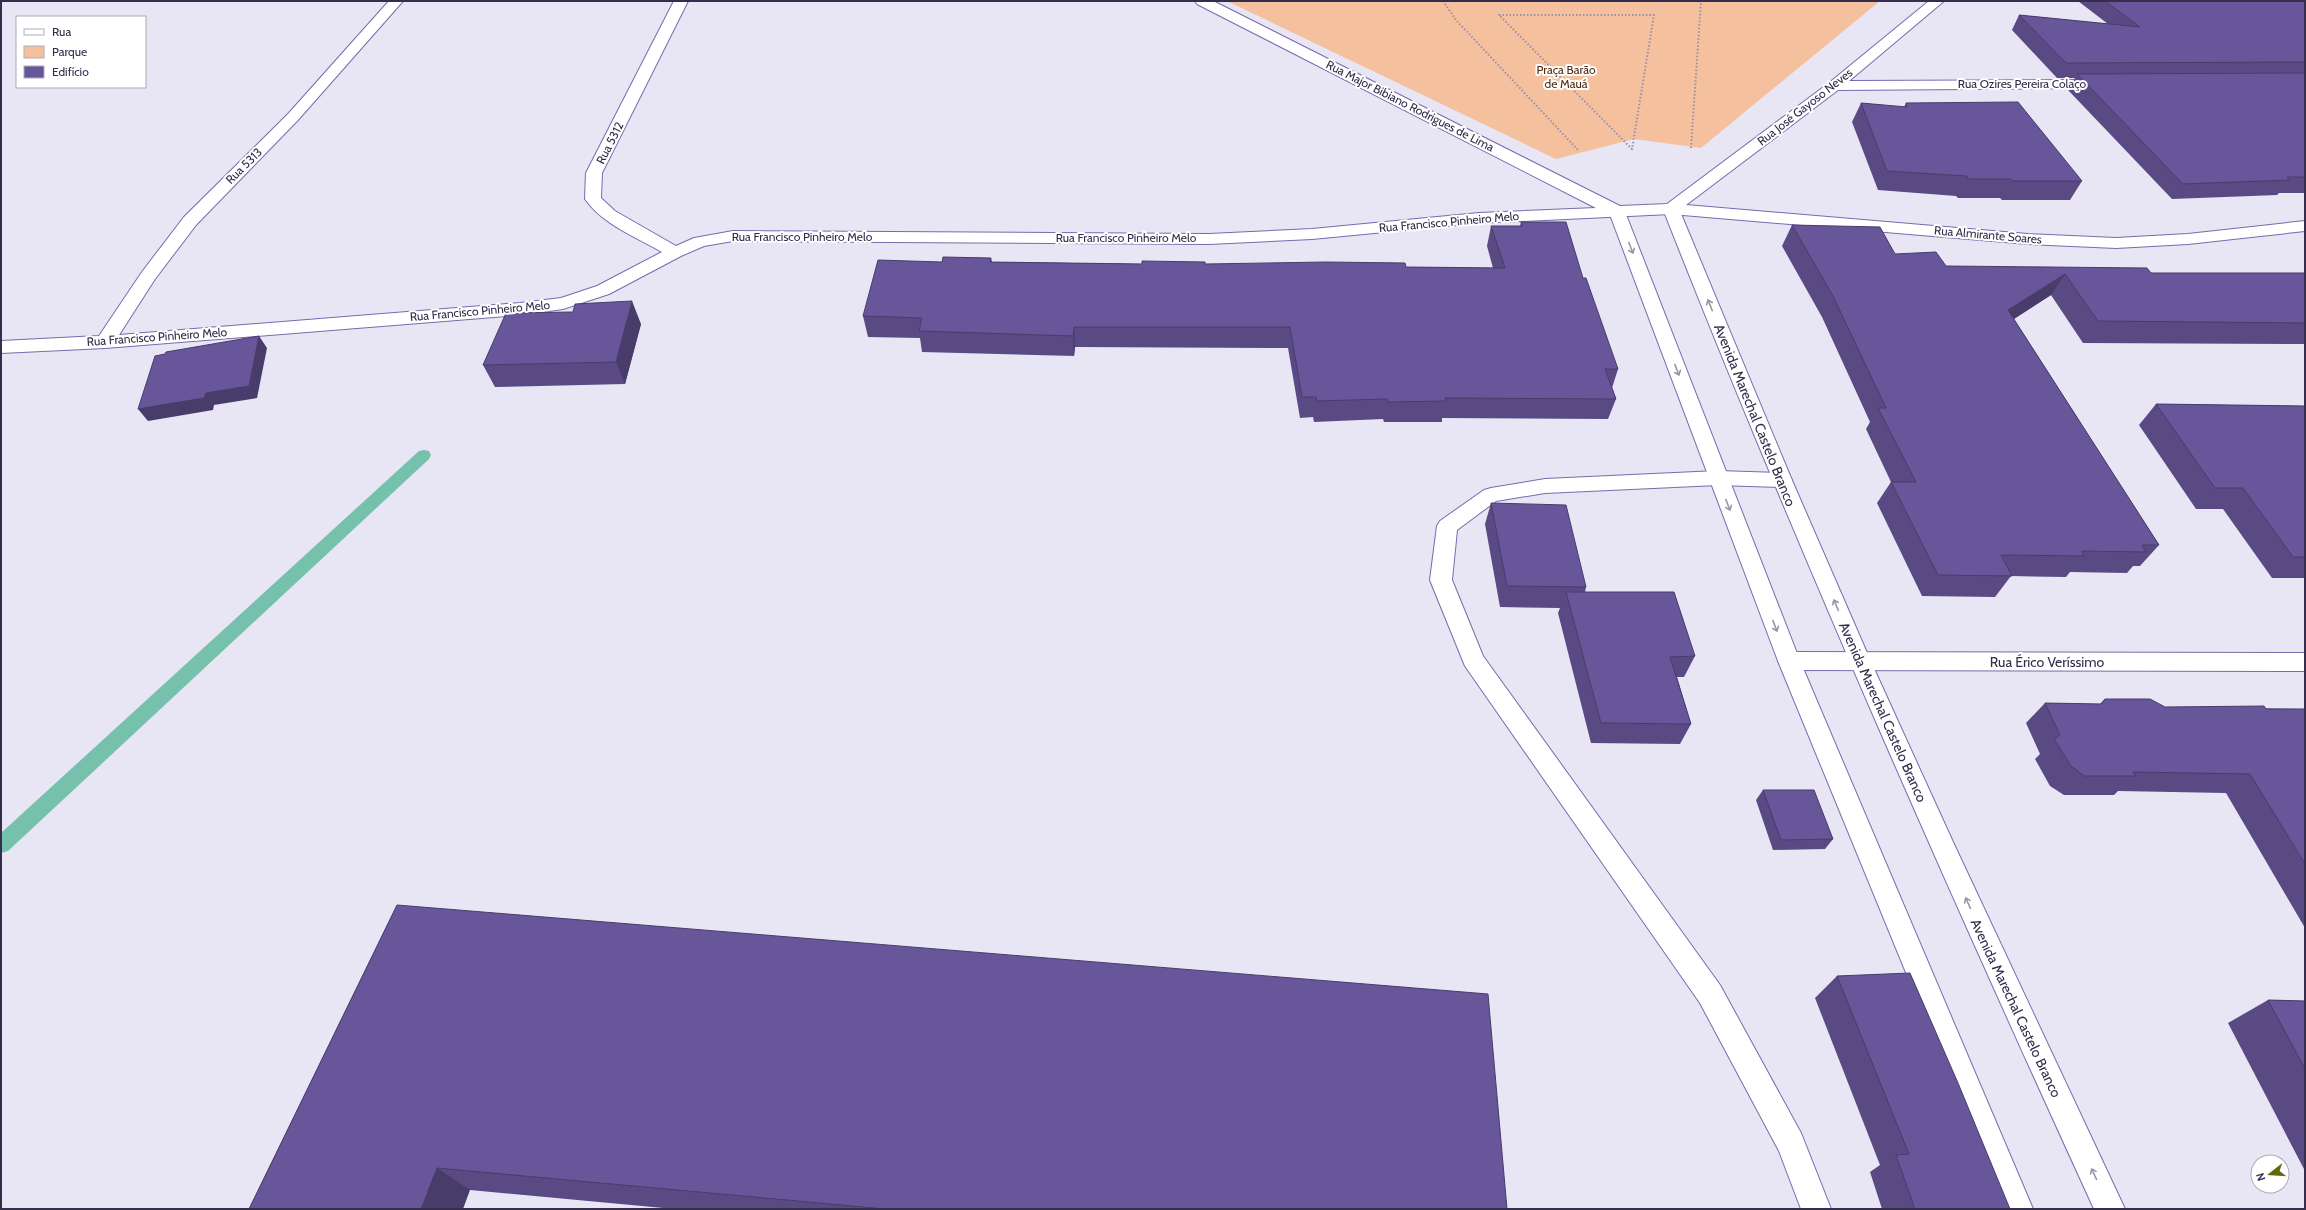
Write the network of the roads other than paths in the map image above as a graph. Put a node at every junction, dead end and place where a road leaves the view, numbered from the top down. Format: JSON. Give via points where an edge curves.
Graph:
{"nodes":[{"id":1,"x":396,"y":1,"type":"edge"},
{"id":2,"x":681,"y":1,"type":"edge"},
{"id":3,"x":1202,"y":1,"type":"edge"},
{"id":4,"x":1936,"y":1,"type":"edge"},
{"id":5,"x":2113,"y":84,"type":"edge"},
{"id":6,"x":1834,"y":86,"type":"junction"},
{"id":7,"x":1671,"y":209,"type":"junction"},
{"id":8,"x":1617,"y":212,"type":"junction"},
{"id":9,"x":2305,"y":226,"type":"edge"},
{"id":10,"x":675,"y":252,"type":"junction"},
{"id":11,"x":105,"y":342,"type":"junction"},
{"id":12,"x":1,"y":347,"type":"edge"},
{"id":13,"x":1718,"y":478,"type":"junction"},
{"id":14,"x":1782,"y":480,"type":"junction"},
{"id":15,"x":1789,"y":661,"type":"junction"},
{"id":16,"x":1860,"y":661,"type":"junction"},
{"id":17,"x":2305,"y":662,"type":"edge"},
{"id":18,"x":1816,"y":1209,"type":"edge"},
{"id":19,"x":2018,"y":1209,"type":"edge"},
{"id":20,"x":2110,"y":1209,"type":"edge"}],
"edges":[{"from":1,"to":11,"type":"street","name":"Rua 5313","via":[[293,117],[190,221],[148,276]]},
{"from":2,"to":10,"type":"street","name":"Rua 5312","via":[[594,173],[592,199],[609,215]]},
{"from":3,"to":8,"type":"street","name":"Rua Major Bibiano Rodrigues de Lima"},
{"from":4,"to":6,"type":"street","name":"Rua José Gayoso Neves"},
{"from":5,"to":6,"type":"street","name":"Rua Ozires Pereira Colaço"},
{"from":6,"to":7,"type":"street","name":"Rua José Gayoso Neves"},
{"from":7,"to":8,"type":"street","name":"Rua Almirante Soares"},
{"from":7,"to":9,"type":"street","name":"Rua Almirante Soares","via":[[2028,239],[2116,243],[2188,240]]},
{"from":14,"to":7,"type":"street","name":"Avenida Marechal Castelo Branco","one_way":true},
{"from":8,"to":10,"type":"street","name":"Rua Francisco Pinheiro Melo","via":[[1480,218],[1312,234],[1216,239],[733,236],[700,242]]},
{"from":8,"to":13,"type":"street","one_way":true},
{"from":10,"to":11,"type":"street","name":"Rua Francisco Pinheiro Melo","via":[[603,290],[563,302],[520,309]]},
{"from":11,"to":12,"type":"street","name":"Rua Francisco Pinheiro Melo"},
{"from":13,"to":14,"type":"street"},
{"from":13,"to":15,"type":"street","one_way":true},
{"from":13,"to":18,"type":"street","via":[[1545,486],[1491,495],[1447,526],[1441,580],[1473,660],[1710,994],[1791,1142]]},
{"from":16,"to":14,"type":"street","name":"Avenida Marechal Castelo Branco","one_way":true},
{"from":15,"to":16,"type":"street","name":"Rua Érico Veríssimo"},
{"from":15,"to":19,"type":"street"},
{"from":16,"to":17,"type":"street","name":"Rua Érico Veríssimo"},
{"from":20,"to":16,"type":"street","name":"Avenida Marechal Castelo Branco","one_way":true,"via":[[1972,913]]}]}
